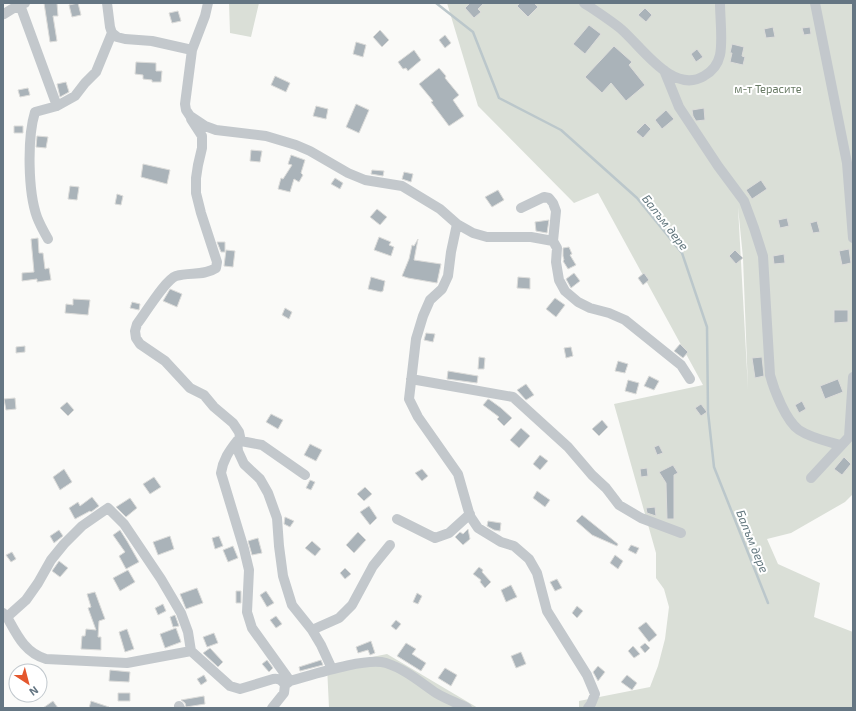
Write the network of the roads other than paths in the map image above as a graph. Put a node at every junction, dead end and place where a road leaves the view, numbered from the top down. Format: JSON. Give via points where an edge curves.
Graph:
{"nodes":[{"id":1,"x":108,"y":3,"type":"edge"},
{"id":2,"x":208,"y":3,"type":"edge"},
{"id":3,"x":584,"y":3,"type":"edge"},
{"id":4,"x":720,"y":3,"type":"edge"},
{"id":5,"x":816,"y":3,"type":"edge"},
{"id":6,"x":23,"y":4,"type":"edge"},
{"id":7,"x":3,"y":14,"type":"edge"},
{"id":8,"x":112,"y":33,"type":"junction"},
{"id":9,"x":192,"y":50,"type":"junction"},
{"id":10,"x":664,"y":70,"type":"junction"},
{"id":11,"x":57,"y":106,"type":"junction"},
{"id":12,"x":190,"y":116,"type":"junction"},
{"id":13,"x":521,"y":208,"type":"dead end"},
{"id":14,"x":458,"y":224,"type":"junction"},
{"id":15,"x":853,"y":238,"type":"edge"},
{"id":16,"x":48,"y":240,"type":"dead end"},
{"id":17,"x":553,"y":241,"type":"junction"},
{"id":18,"x":853,"y":377,"type":"edge"},
{"id":19,"x":411,"y":379,"type":"junction"},
{"id":20,"x":690,"y":380,"type":"dead end"},
{"id":21,"x":239,"y":441,"type":"junction"},
{"id":22,"x":840,"y":446,"type":"junction"},
{"id":23,"x":305,"y":475,"type":"dead end"},
{"id":24,"x":811,"y":478,"type":"dead end"},
{"id":25,"x":470,"y":514,"type":"junction"},
{"id":26,"x":397,"y":519,"type":"dead end"},
{"id":27,"x":681,"y":533,"type":"dead end"},
{"id":28,"x":390,"y":545,"type":"dead end"},
{"id":29,"x":5,"y":615,"type":"edge"},
{"id":30,"x":312,"y":630,"type":"junction"},
{"id":31,"x":191,"y":652,"type":"junction"},
{"id":32,"x":332,"y":670,"type":"junction"},
{"id":33,"x":288,"y":683,"type":"junction"},
{"id":34,"x":272,"y":708,"type":"edge"},
{"id":35,"x":467,"y":708,"type":"edge"},
{"id":36,"x":588,"y":708,"type":"edge"}],
"edges":[{"from":1,"to":8,"type":"street"},
{"from":2,"to":9,"type":"street"},
{"from":3,"to":10,"type":"street","via":[[621,29]]},
{"from":4,"to":10,"type":"street","via":[[720,53],[714,68],[702,78],[686,81],[672,77]]},
{"from":5,"to":15,"type":"street","via":[[846,164]]},
{"from":6,"to":7,"type":"street"},
{"from":6,"to":11,"type":"street"},
{"from":8,"to":9,"type":"street","via":[[125,40],[152,41]]},
{"from":8,"to":11,"type":"street","via":[[96,72],[75,96]]},
{"from":9,"to":12,"type":"street","via":[[185,104]]},
{"from":10,"to":22,"type":"street","via":[[679,107],[744,202],[754,228],[763,256],[770,375],[788,418],[798,430]]},
{"from":11,"to":16,"type":"street","via":[[35,112],[30,139],[33,196],[37,216]]},
{"from":12,"to":14,"type":"street","via":[[216,130],[266,136],[296,145],[365,180],[402,186],[440,209]]},
{"from":12,"to":21,"type":"street","via":[[202,136],[196,192],[217,262],[216,268],[210,272],[176,276],[167,282],[137,324],[136,338],[140,344],[165,361],[190,388],[204,395],[233,423],[239,432]]},
{"from":13,"to":17,"type":"street","via":[[544,197],[549,198],[556,211]]},
{"from":14,"to":17,"type":"street","via":[[473,233],[487,237],[531,237]]},
{"from":14,"to":19,"type":"street","via":[[448,276],[442,289],[430,300],[416,339]]},
{"from":17,"to":20,"type":"street","via":[[557,248],[559,280],[565,291],[590,308],[609,312],[625,320],[681,364]]},
{"from":18,"to":22,"type":"street","via":[[849,437]]},
{"from":19,"to":25,"type":"street","via":[[410,399],[418,417],[458,474]]},
{"from":19,"to":27,"type":"street","via":[[513,397],[568,447],[619,505],[641,518]]},
{"from":21,"to":23,"type":"street","via":[[262,446]]},
{"from":21,"to":30,"type":"street","via":[[238,451],[244,464],[260,479],[277,518],[282,568],[292,605]]},
{"from":21,"to":33,"type":"street","via":[[229,451],[221,473],[249,570],[247,612],[252,628]]},
{"from":22,"to":24,"type":"street"},
{"from":25,"to":26,"type":"street","via":[[449,533],[435,538]]},
{"from":25,"to":36,"type":"street","via":[[478,528],[501,542],[514,546],[529,559],[537,573],[547,611],[587,675],[595,694]]},
{"from":28,"to":30,"type":"street","via":[[372,566],[352,605],[339,618]]},
{"from":29,"to":31,"type":"street","via":[[27,648],[46,659],[127,663]]},
{"from":29,"to":31,"type":"street","via":[[26,600],[64,544],[82,526],[108,508],[124,524],[181,613],[188,632]]},
{"from":30,"to":32,"type":"street"},
{"from":31,"to":33,"type":"street","via":[[230,686],[240,689],[275,678]]},
{"from":32,"to":33,"type":"street"},
{"from":32,"to":35,"type":"street","via":[[364,663],[385,663]]},
{"from":33,"to":34,"type":"street","via":[[284,693]]}]}
